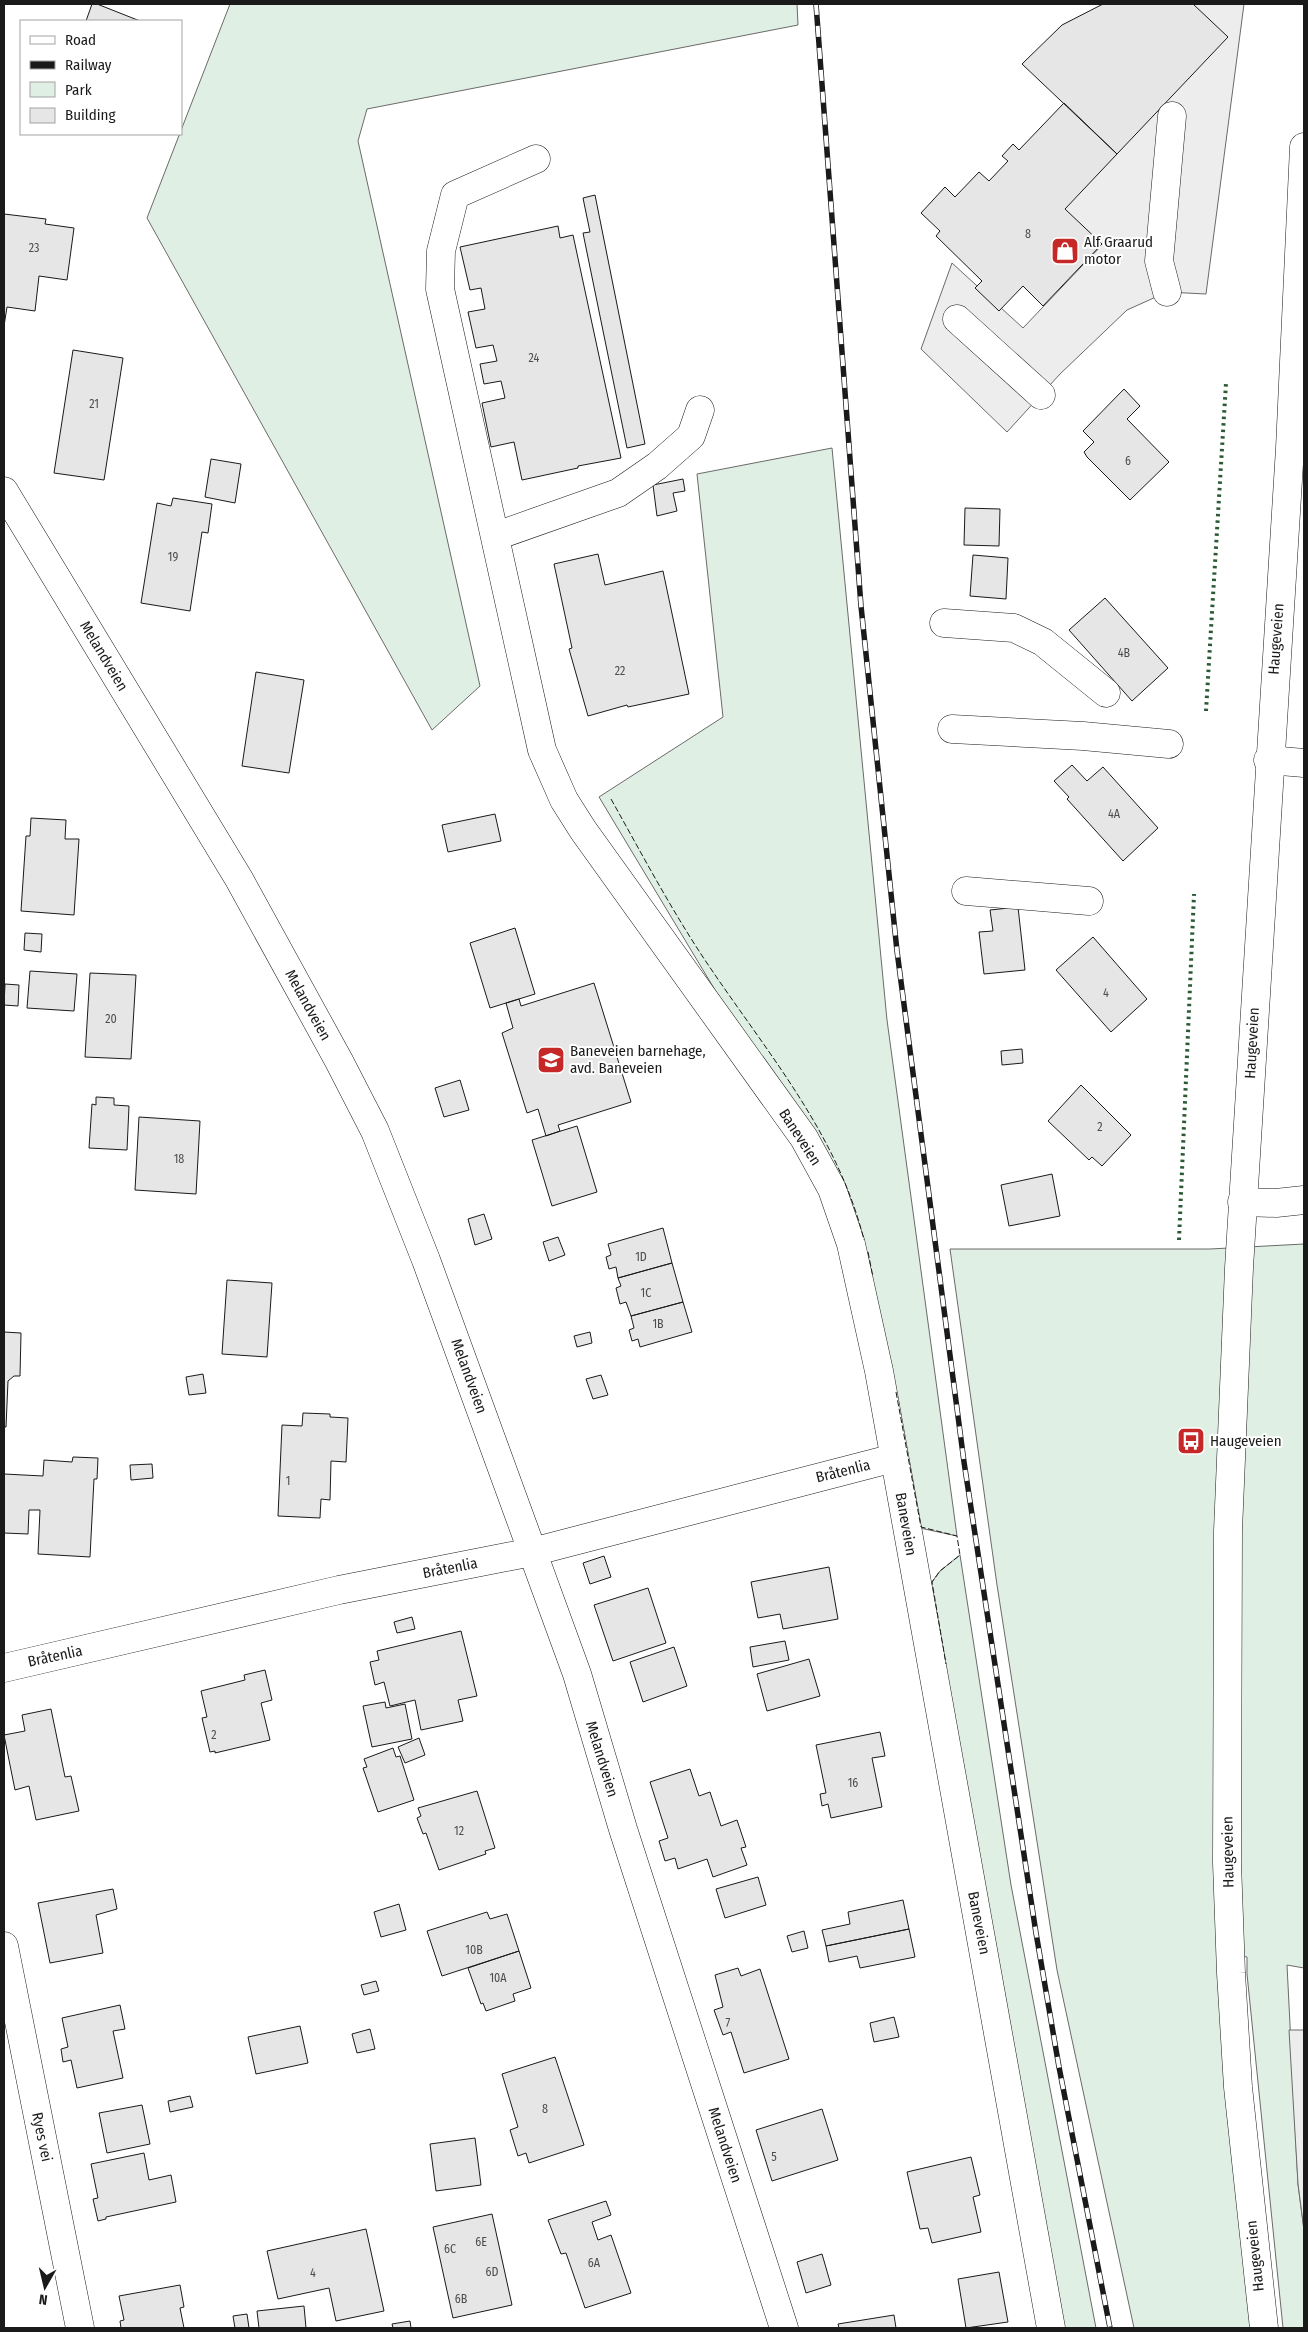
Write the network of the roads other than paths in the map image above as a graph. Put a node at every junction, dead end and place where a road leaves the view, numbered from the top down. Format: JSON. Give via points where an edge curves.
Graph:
{"nodes":[{"id":1,"x":1172,"y":116,"type":"dead end"},
{"id":2,"x":1304,"y":147,"type":"edge"},
{"id":3,"x":536,"y":159,"type":"dead end"},
{"id":4,"x":1167,"y":292,"type":"dead end"},
{"id":5,"x":957,"y":319,"type":"dead end"},
{"id":6,"x":1041,"y":394,"type":"dead end"},
{"id":7,"x":700,"y":410,"type":"dead end"},
{"id":8,"x":4,"y":491,"type":"edge"},
{"id":9,"x":496,"y":536,"type":"junction"},
{"id":10,"x":944,"y":623,"type":"dead end"},
{"id":11,"x":1106,"y":693,"type":"dead end"},
{"id":12,"x":952,"y":729,"type":"dead end"},
{"id":13,"x":1169,"y":744,"type":"dead end"},
{"id":14,"x":1268,"y":760,"type":"junction"},
{"id":15,"x":1304,"y":763,"type":"edge"},
{"id":16,"x":966,"y":891,"type":"dead end"},
{"id":17,"x":1089,"y":901,"type":"dead end"},
{"id":18,"x":1304,"y":1200,"type":"edge"},
{"id":19,"x":1242,"y":1202,"type":"junction"},
{"id":20,"x":894,"y":1458,"type":"junction"},
{"id":21,"x":532,"y":1552,"type":"junction"},
{"id":22,"x":4,"y":1668,"type":"edge"},
{"id":23,"x":4,"y":1946,"type":"edge"},
{"id":24,"x":80,"y":2328,"type":"edge"},
{"id":25,"x":784,"y":2328,"type":"edge"},
{"id":26,"x":1051,"y":2328,"type":"edge"},
{"id":27,"x":1264,"y":2328,"type":"edge"}],
"edges":[{"from":1,"to":4,"type":"street","via":[[1158,260]]},
{"from":2,"to":14,"type":"street","name":"Haugeveien","via":[[1290,448]]},
{"from":3,"to":9,"type":"street","name":"Baneveien","via":[[455,194],[441,251],[440,289]]},
{"from":5,"to":6,"type":"street"},
{"from":7,"to":9,"type":"street","via":[[692,436],[618,493]]},
{"from":8,"to":21,"type":"street","name":"Melandveien","via":[[239,879],[374,1131],[429,1269]]},
{"from":9,"to":20,"type":"street","name":"Baneveien","via":[[542,750],[564,800],[804,1138],[832,1189],[851,1244],[865,1301]]},
{"from":10,"to":11,"type":"street","via":[[1014,628],[1043,642]]},
{"from":12,"to":13,"type":"street"},
{"from":14,"to":15,"type":"street"},
{"from":14,"to":19,"type":"street","name":"Haugeveien"},
{"from":16,"to":17,"type":"street"},
{"from":18,"to":19,"type":"street"},
{"from":19,"to":27,"type":"street","name":"Haugeveien","via":[[1228,1531],[1227,1863],[1238,2088]]},
{"from":20,"to":21,"type":"street","name":"Bråtenlia"},
{"from":20,"to":26,"type":"street","name":"Baneveien"},
{"from":21,"to":22,"type":"street","name":"Bråtenlia","via":[[339,1590]]},
{"from":21,"to":25,"type":"street","name":"Melandveien","via":[[577,1674],[628,1846]]},
{"from":23,"to":24,"type":"street","name":"Ryes vei"}]}
